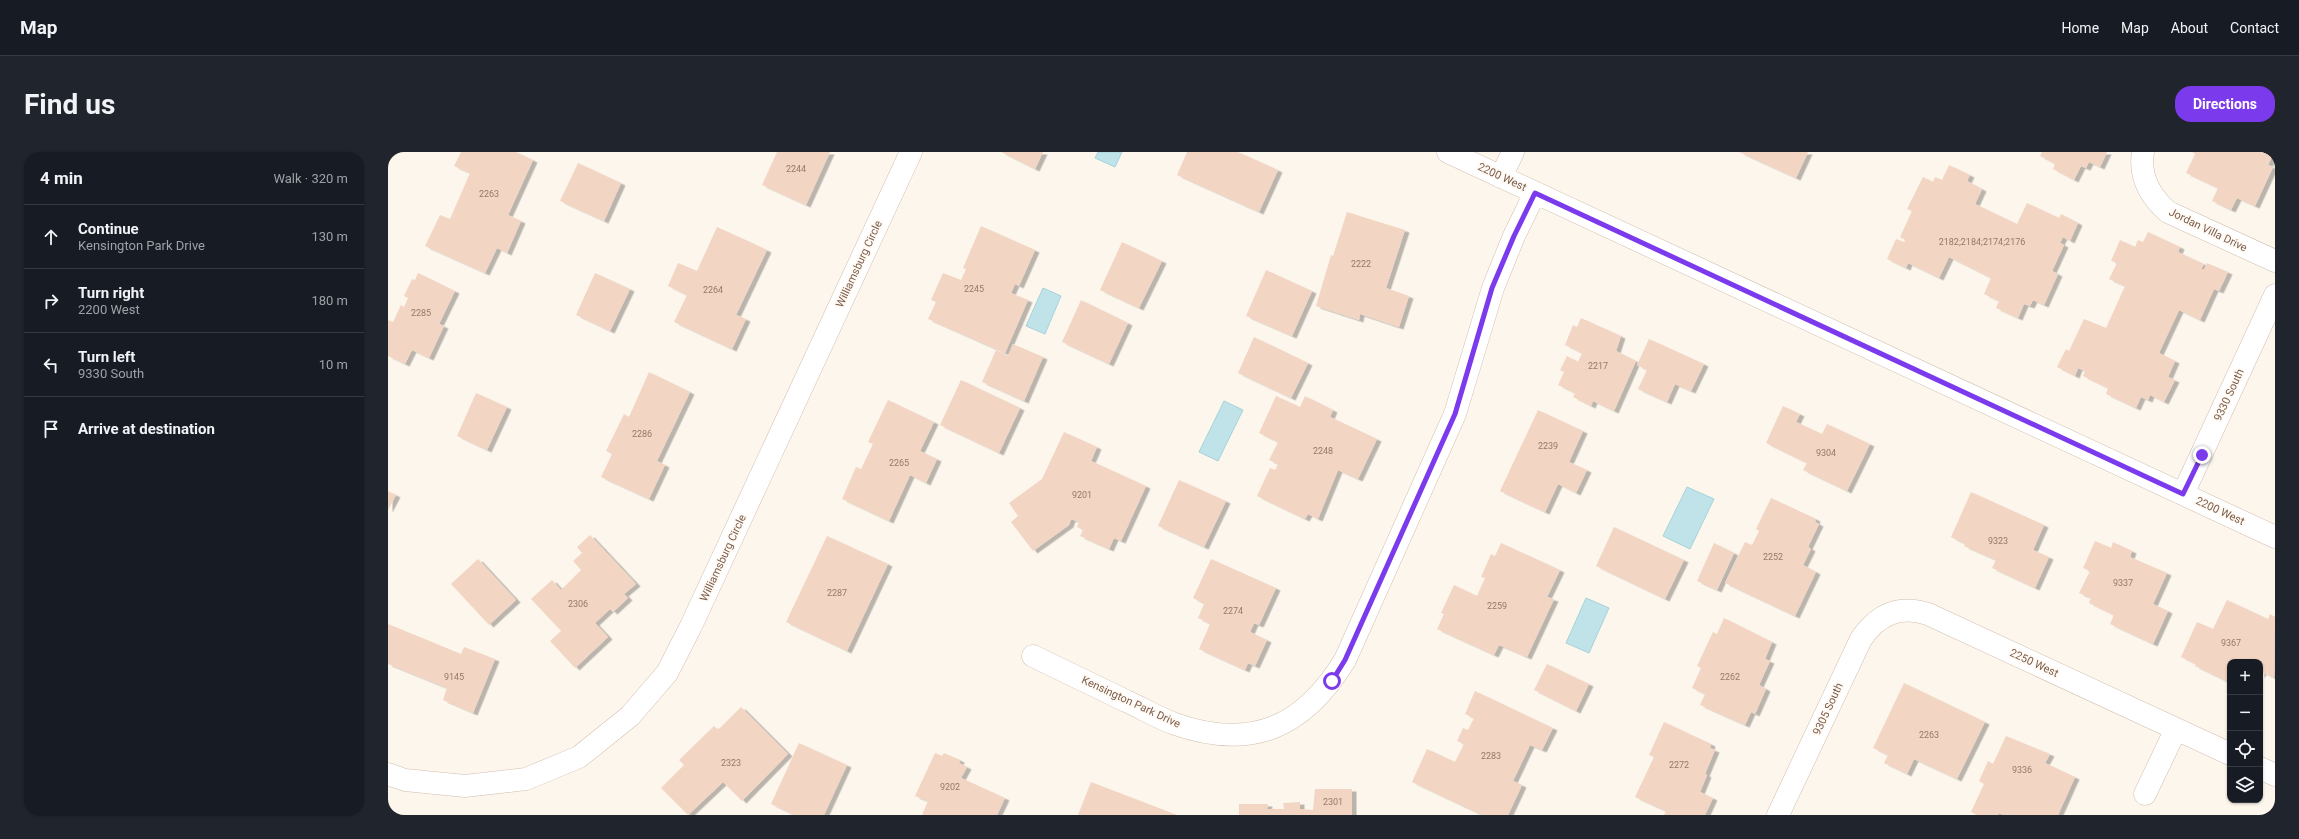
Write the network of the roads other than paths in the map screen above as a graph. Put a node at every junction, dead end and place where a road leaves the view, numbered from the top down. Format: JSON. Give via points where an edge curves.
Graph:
{"nodes":[{"id":1,"x":911,"y":152,"type":"edge"},
{"id":2,"x":1448,"y":152,"type":"edge"},
{"id":3,"x":1513,"y":152,"type":"edge"},
{"id":4,"x":2143,"y":152,"type":"edge"},
{"id":5,"x":1501,"y":177,"type":"junction"},
{"id":6,"x":1535,"y":193,"type":"junction"},
{"id":7,"x":2275,"y":261,"type":"edge"},
{"id":8,"x":2275,"y":295,"type":"edge"},
{"id":9,"x":2183,"y":494,"type":"junction"},
{"id":10,"x":2275,"y":537,"type":"edge"},
{"id":11,"x":1890,"y":613,"type":"joint"},
{"id":12,"x":1033,"y":656,"type":"dead end"},
{"id":13,"x":2176,"y":729,"type":"junction"},
{"id":14,"x":2227,"y":753,"type":"edge"},
{"id":15,"x":2263,"y":769,"type":"edge"},
{"id":16,"x":388,"y":774,"type":"edge"},
{"id":17,"x":2275,"y":775,"type":"edge"},
{"id":18,"x":2145,"y":794,"type":"dead end"},
{"id":19,"x":1778,"y":815,"type":"edge"}],
"edges":[{"from":1,"to":16,"type":"street","name":"Williamsburg Circle","via":[[694,619],[663,678],[630,716],[579,757],[526,779],[465,786],[405,780]]},
{"from":2,"to":5,"type":"street","name":"2200 West"},
{"from":3,"to":5,"type":"street"},
{"from":4,"to":7,"type":"street","name":"Jordan Villa Drive","via":[[2143,168],[2148,190],[2168,212]]},
{"from":5,"to":6,"type":"street","name":"2200 West"},
{"from":6,"to":9,"type":"street","name":"2200 West"},
{"from":6,"to":12,"type":"street","name":"Kensington Park Drive","via":[[1492,288],[1455,414],[1434,466],[1345,660],[1318,698],[1296,717],[1272,728],[1239,735],[1210,734],[1175,724]]},
{"from":8,"to":9,"type":"street","name":"9330 South"},
{"from":9,"to":10,"type":"street","name":"2200 West"},
{"from":11,"to":13,"type":"street","name":"2250 West","via":[[1910,610],[1928,614]]},
{"from":11,"to":19,"type":"street","name":"9305 South","via":[[1878,618],[1861,638]]},
{"from":13,"to":14,"type":"street","name":"2250 West"},
{"from":13,"to":18,"type":"street"},
{"from":15,"to":17,"type":"street"}]}
